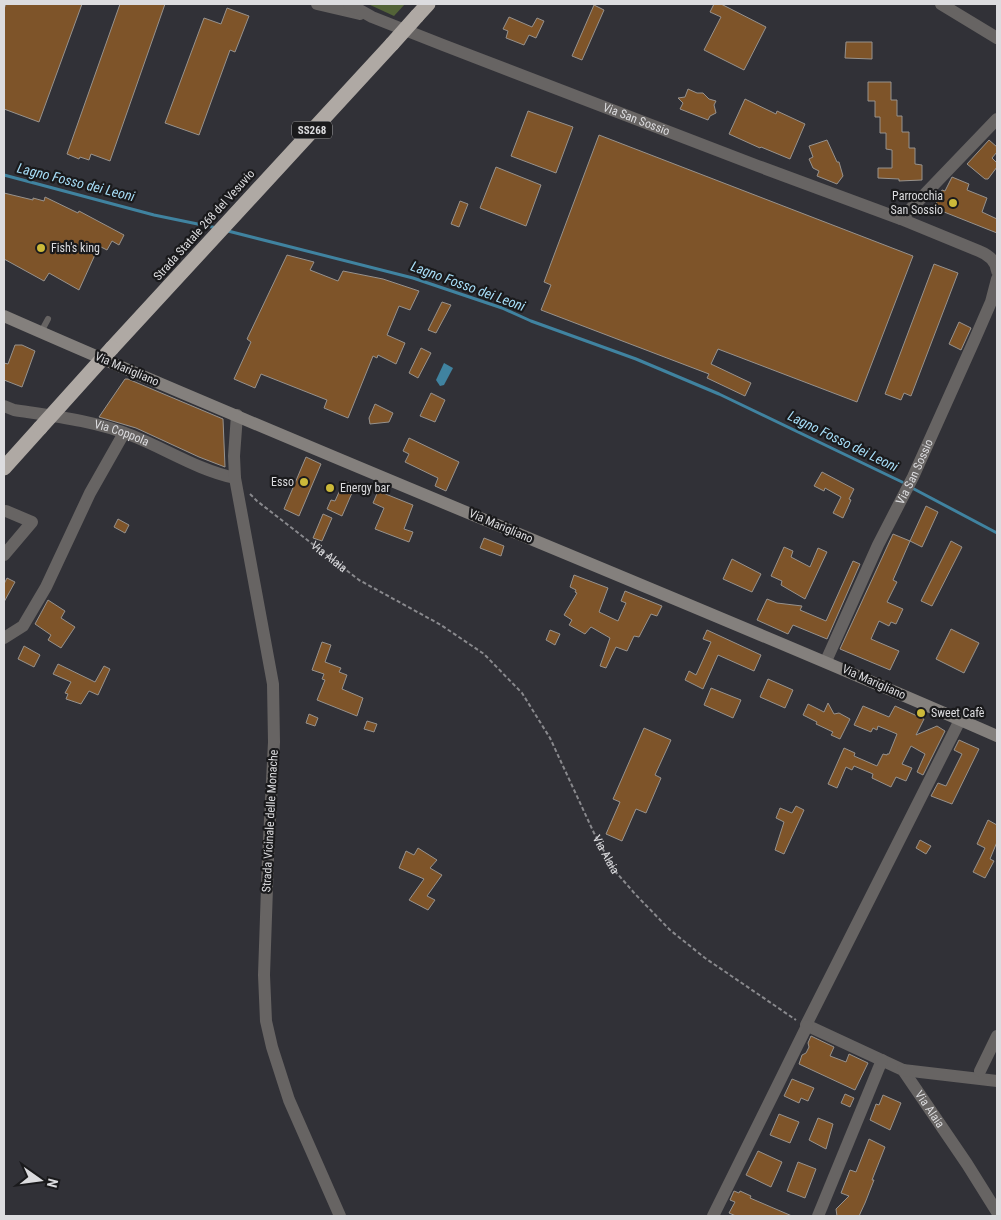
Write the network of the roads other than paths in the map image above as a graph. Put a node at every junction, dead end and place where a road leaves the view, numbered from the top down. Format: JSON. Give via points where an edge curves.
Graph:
{"nodes":[{"id":1,"x":317,"y":4,"type":"edge"},
{"id":2,"x":349,"y":4,"type":"edge"},
{"id":3,"x":428,"y":4,"type":"edge"},
{"id":4,"x":941,"y":4,"type":"edge"},
{"id":5,"x":372,"y":17,"type":"junction"},
{"id":6,"x":997,"y":38,"type":"edge"},
{"id":7,"x":997,"y":119,"type":"edge"},
{"id":8,"x":901,"y":219,"type":"junction"},
{"id":9,"x":996,"y":263,"type":"edge"},
{"id":10,"x":997,"y":279,"type":"edge"},
{"id":11,"x":4,"y":316,"type":"edge"},
{"id":12,"x":48,"y":319,"type":"dead end"},
{"id":13,"x":41,"y":332,"type":"junction"},
{"id":14,"x":7,"y":411,"type":"edge"},
{"id":15,"x":237,"y":415,"type":"junction"},
{"id":16,"x":124,"y":433,"type":"junction"},
{"id":17,"x":4,"y":468,"type":"edge"},
{"id":18,"x":235,"y":478,"type":"junction"},
{"id":19,"x":6,"y":511,"type":"dead end"},
{"id":20,"x":4,"y":555,"type":"edge"},
{"id":21,"x":4,"y":638,"type":"edge"},
{"id":22,"x":826,"y":661,"type":"junction"},
{"id":23,"x":960,"y":720,"type":"junction"},
{"id":24,"x":997,"y":736,"type":"edge"},
{"id":25,"x":806,"y":1026,"type":"junction"},
{"id":26,"x":997,"y":1036,"type":"edge"},
{"id":27,"x":882,"y":1060,"type":"junction"},
{"id":28,"x":903,"y":1070,"type":"junction"},
{"id":29,"x":980,"y":1071,"type":"dead end"},
{"id":30,"x":997,"y":1081,"type":"edge"},
{"id":31,"x":997,"y":1212,"type":"edge"},
{"id":32,"x":340,"y":1216,"type":"edge"},
{"id":33,"x":713,"y":1216,"type":"edge"},
{"id":34,"x":818,"y":1216,"type":"edge"}],
"edges":[{"from":1,"to":5,"type":"street","name":"Via San Sossio"},
{"from":2,"to":5,"type":"street","name":"Via San Sossio"},
{"from":3,"to":17,"type":"highway","name":"Strada Statale 268 del Vesuvio","number":"SS268","bridge":true},
{"from":4,"to":6,"type":"street"},
{"from":5,"to":8,"type":"street","name":"Via San Sossio"},
{"from":7,"to":8,"type":"street"},
{"from":8,"to":9,"type":"street","name":"Via San Sossio","via":[[979,250]]},
{"from":10,"to":22,"type":"street","name":"Via San Sossio","via":[[974,342]]},
{"from":11,"to":13,"type":"street","name":"Via Marigliano"},
{"from":12,"to":13,"type":"lane"},
{"from":13,"to":15,"type":"street","name":"Via Marigliano"},
{"from":14,"to":16,"type":"street","name":"Via Coppola","via":[[80,420]]},
{"from":15,"to":18,"type":"street","name":"Strada Vicinale delle Monache"},
{"from":15,"to":22,"type":"street","name":"Via Marigliano"},
{"from":16,"to":18,"type":"street","name":"Via Coppola","via":[[196,466]]},
{"from":16,"to":21,"type":"street","via":[[23,626]]},
{"from":18,"to":32,"type":"street","name":"Strada Vicinale delle Monache","via":[[273,684],[274,742],[264,975],[266,1022],[289,1100]]},
{"from":19,"to":20,"type":"street","via":[[32,522]]},
{"from":22,"to":23,"type":"street","name":"Via Marigliano"},
{"from":23,"to":24,"type":"street","name":"Via Marigliano"},
{"from":23,"to":25,"type":"street"},
{"from":25,"to":27,"type":"street"},
{"from":25,"to":33,"type":"street"},
{"from":26,"to":29,"type":"street"},
{"from":27,"to":28,"type":"street"},
{"from":27,"to":34,"type":"street"},
{"from":28,"to":30,"type":"street"},
{"from":28,"to":31,"type":"street","name":"Via Alaia"}]}
